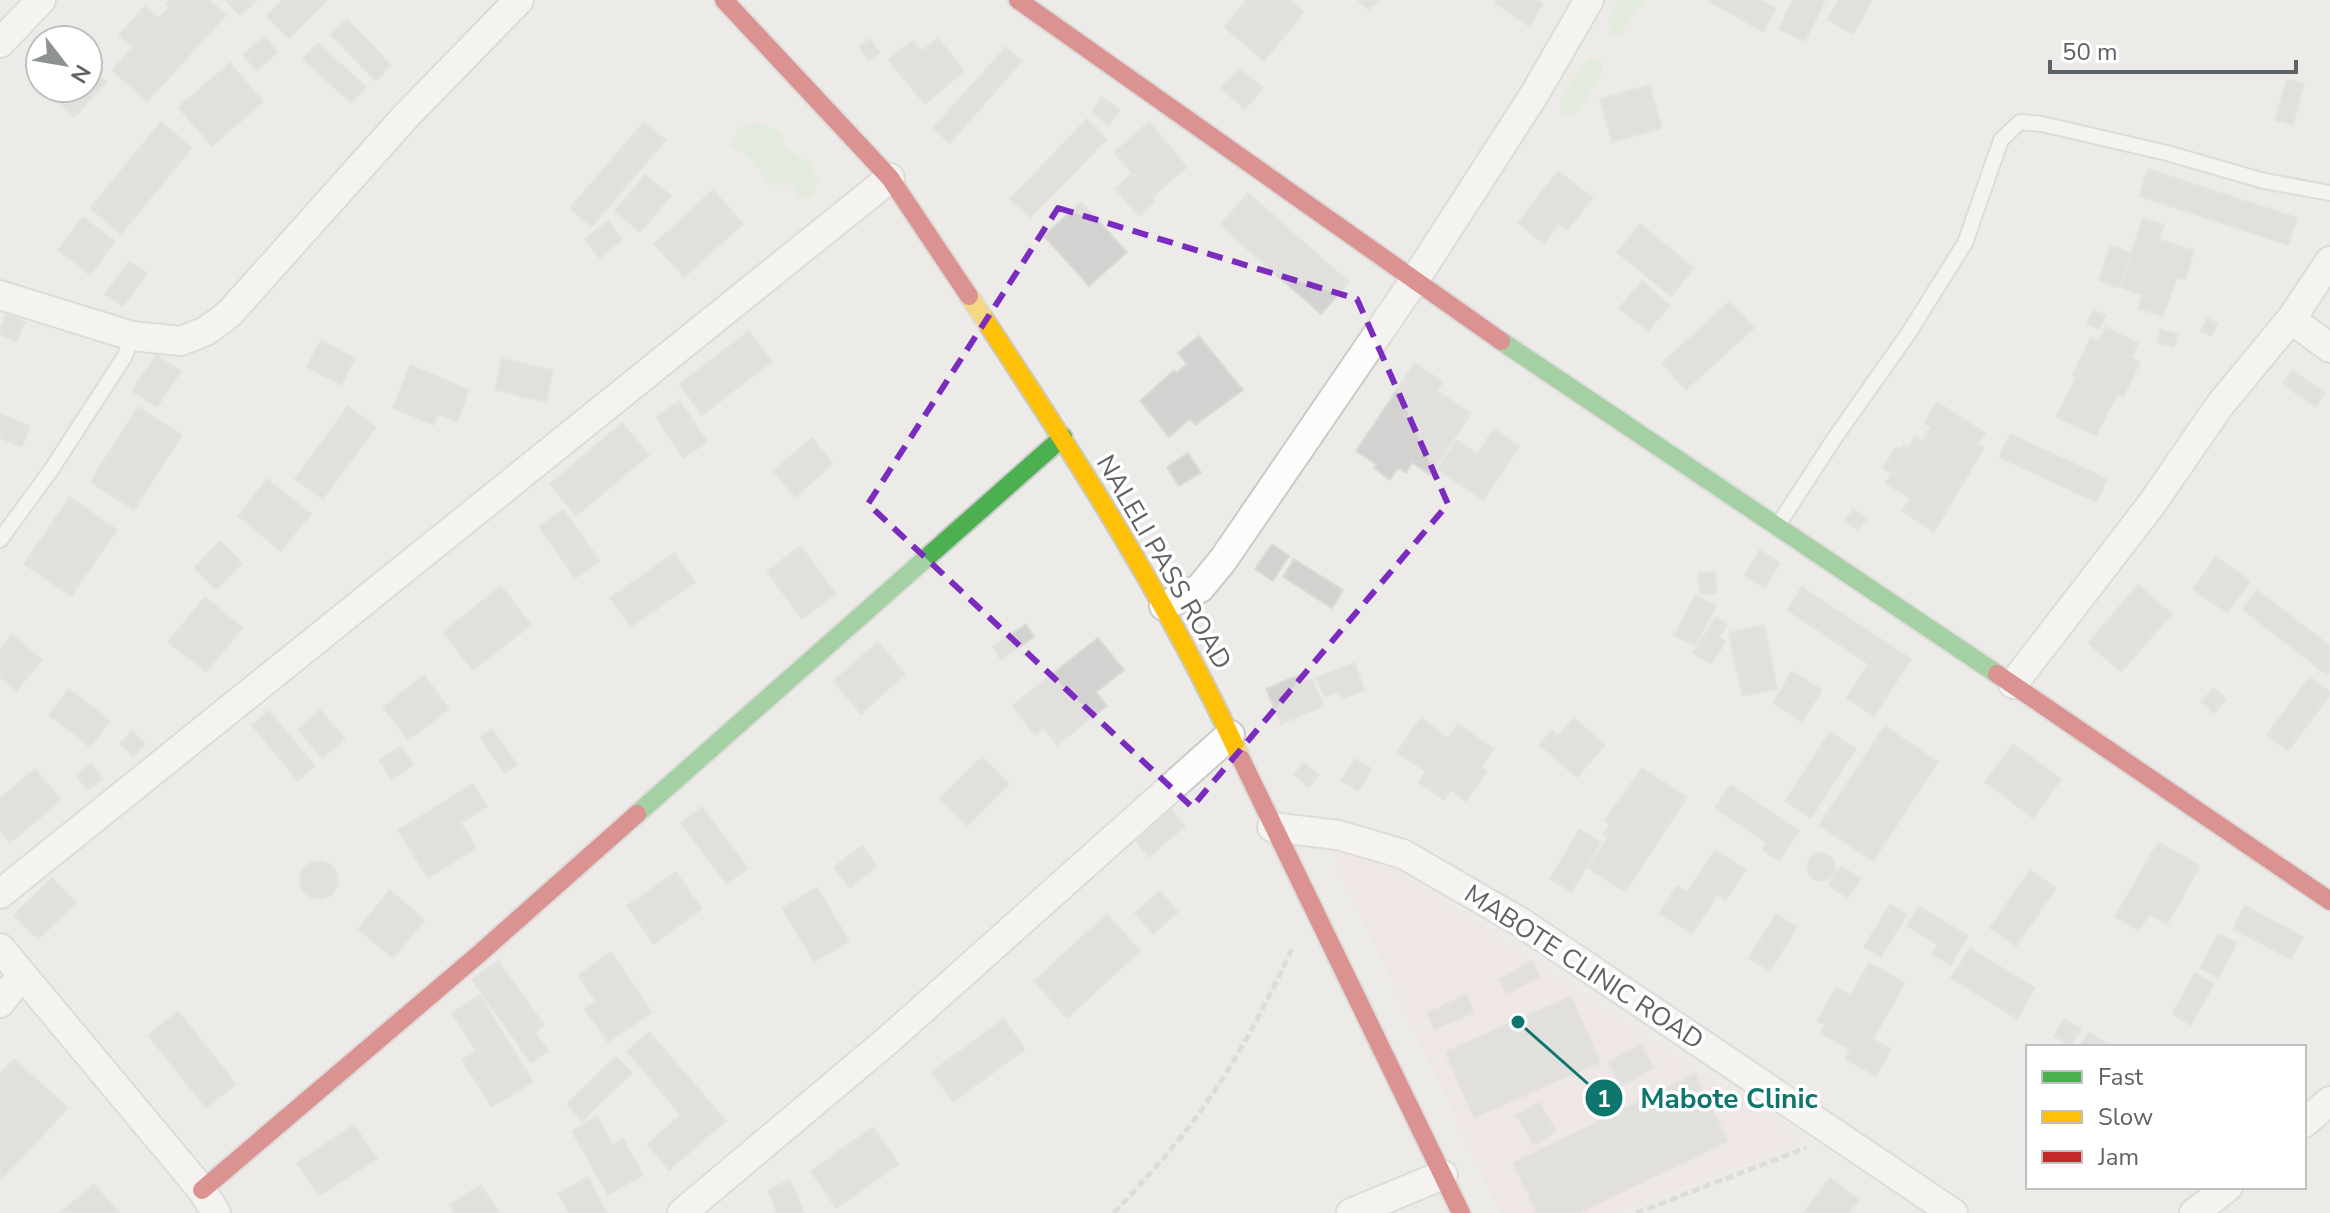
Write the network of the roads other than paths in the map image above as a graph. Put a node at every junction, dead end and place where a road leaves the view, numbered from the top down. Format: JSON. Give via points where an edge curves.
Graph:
{"nodes":[{"id":1,"x":41,"y":0,"type":"edge"},
{"id":2,"x":519,"y":0,"type":"edge"},
{"id":3,"x":724,"y":0,"type":"edge"},
{"id":4,"x":1018,"y":0,"type":"edge"},
{"id":5,"x":1589,"y":0,"type":"edge"},
{"id":6,"x":0,"y":43,"type":"edge"},
{"id":7,"x":890,"y":178,"type":"junction"},
{"id":8,"x":2330,"y":193,"type":"edge"},
{"id":9,"x":2330,"y":261,"type":"edge"},
{"id":10,"x":1414,"y":281,"type":"junction"},
{"id":11,"x":0,"y":295,"type":"edge"},
{"id":12,"x":2291,"y":319,"type":"junction"},
{"id":13,"x":132,"y":336,"type":"junction"},
{"id":14,"x":2330,"y":348,"type":"edge"},
{"id":15,"x":1063,"y":437,"type":"junction"},
{"id":16,"x":1778,"y":525,"type":"junction"},
{"id":17,"x":0,"y":540,"type":"edge"},
{"id":18,"x":1164,"y":606,"type":"junction"},
{"id":19,"x":2013,"y":684,"type":"junction"},
{"id":20,"x":1230,"y":735,"type":"junction"},
{"id":21,"x":1272,"y":827,"type":"junction"},
{"id":22,"x":0,"y":894,"type":"edge"},
{"id":23,"x":2330,"y":901,"type":"edge"},
{"id":24,"x":0,"y":948,"type":"edge"},
{"id":25,"x":21,"y":976,"type":"junction"},
{"id":26,"x":0,"y":1003,"type":"edge"},
{"id":27,"x":2330,"y":1101,"type":"edge"},
{"id":28,"x":2306,"y":1121,"type":"edge"},
{"id":29,"x":1443,"y":1175,"type":"junction"},
{"id":30,"x":2225,"y":1189,"type":"edge"},
{"id":31,"x":209,"y":1202,"type":"edge"},
{"id":32,"x":682,"y":1213,"type":"edge"},
{"id":33,"x":1351,"y":1213,"type":"edge"},
{"id":34,"x":1461,"y":1213,"type":"edge"},
{"id":35,"x":1953,"y":1213,"type":"edge"},
{"id":36,"x":2194,"y":1213,"type":"edge"}],
"edges":[{"from":1,"to":6,"type":"street"},
{"from":2,"to":13,"type":"street","via":[[406,116],[229,314],[181,341]]},
{"from":3,"to":7,"type":"street","name":"NALELI PASS ROAD"},
{"from":4,"to":10,"type":"street"},
{"from":5,"to":10,"type":"street"},
{"from":7,"to":15,"type":"street","name":"NALELI PASS ROAD"},
{"from":7,"to":22,"type":"street"},
{"from":8,"to":16,"type":"lane","via":[[2020,122],[2001,140],[1965,243]]},
{"from":9,"to":12,"type":"street"},
{"from":10,"to":16,"type":"street"},
{"from":10,"to":18,"type":"street","via":[[1223,560],[1200,588]]},
{"from":11,"to":13,"type":"street"},
{"from":12,"to":14,"type":"street"},
{"from":12,"to":19,"type":"street","via":[[2220,405],[2151,505]]},
{"from":13,"to":17,"type":"lane","via":[[125,356]]},
{"from":15,"to":18,"type":"street","name":"NALELI PASS ROAD"},
{"from":15,"to":31,"type":"street","via":[[491,944]]},
{"from":16,"to":19,"type":"street"},
{"from":18,"to":20,"type":"street","name":"NALELI PASS ROAD"},
{"from":19,"to":23,"type":"street"},
{"from":20,"to":21,"type":"street","name":"NALELI PASS ROAD"},
{"from":20,"to":32,"type":"street","via":[[888,1040]]},
{"from":21,"to":29,"type":"street","name":"NALELI PASS ROAD"},
{"from":21,"to":35,"type":"street","name":"MABOTE CLINIC ROAD","via":[[1338,835],[1403,854],[1522,923]]},
{"from":24,"to":25,"type":"street"},
{"from":25,"to":26,"type":"street"},
{"from":25,"to":31,"type":"street"},
{"from":27,"to":28,"type":"street"},
{"from":29,"to":33,"type":"street"},
{"from":29,"to":34,"type":"street","name":"NALELI PASS ROAD"},
{"from":30,"to":36,"type":"street"}]}
